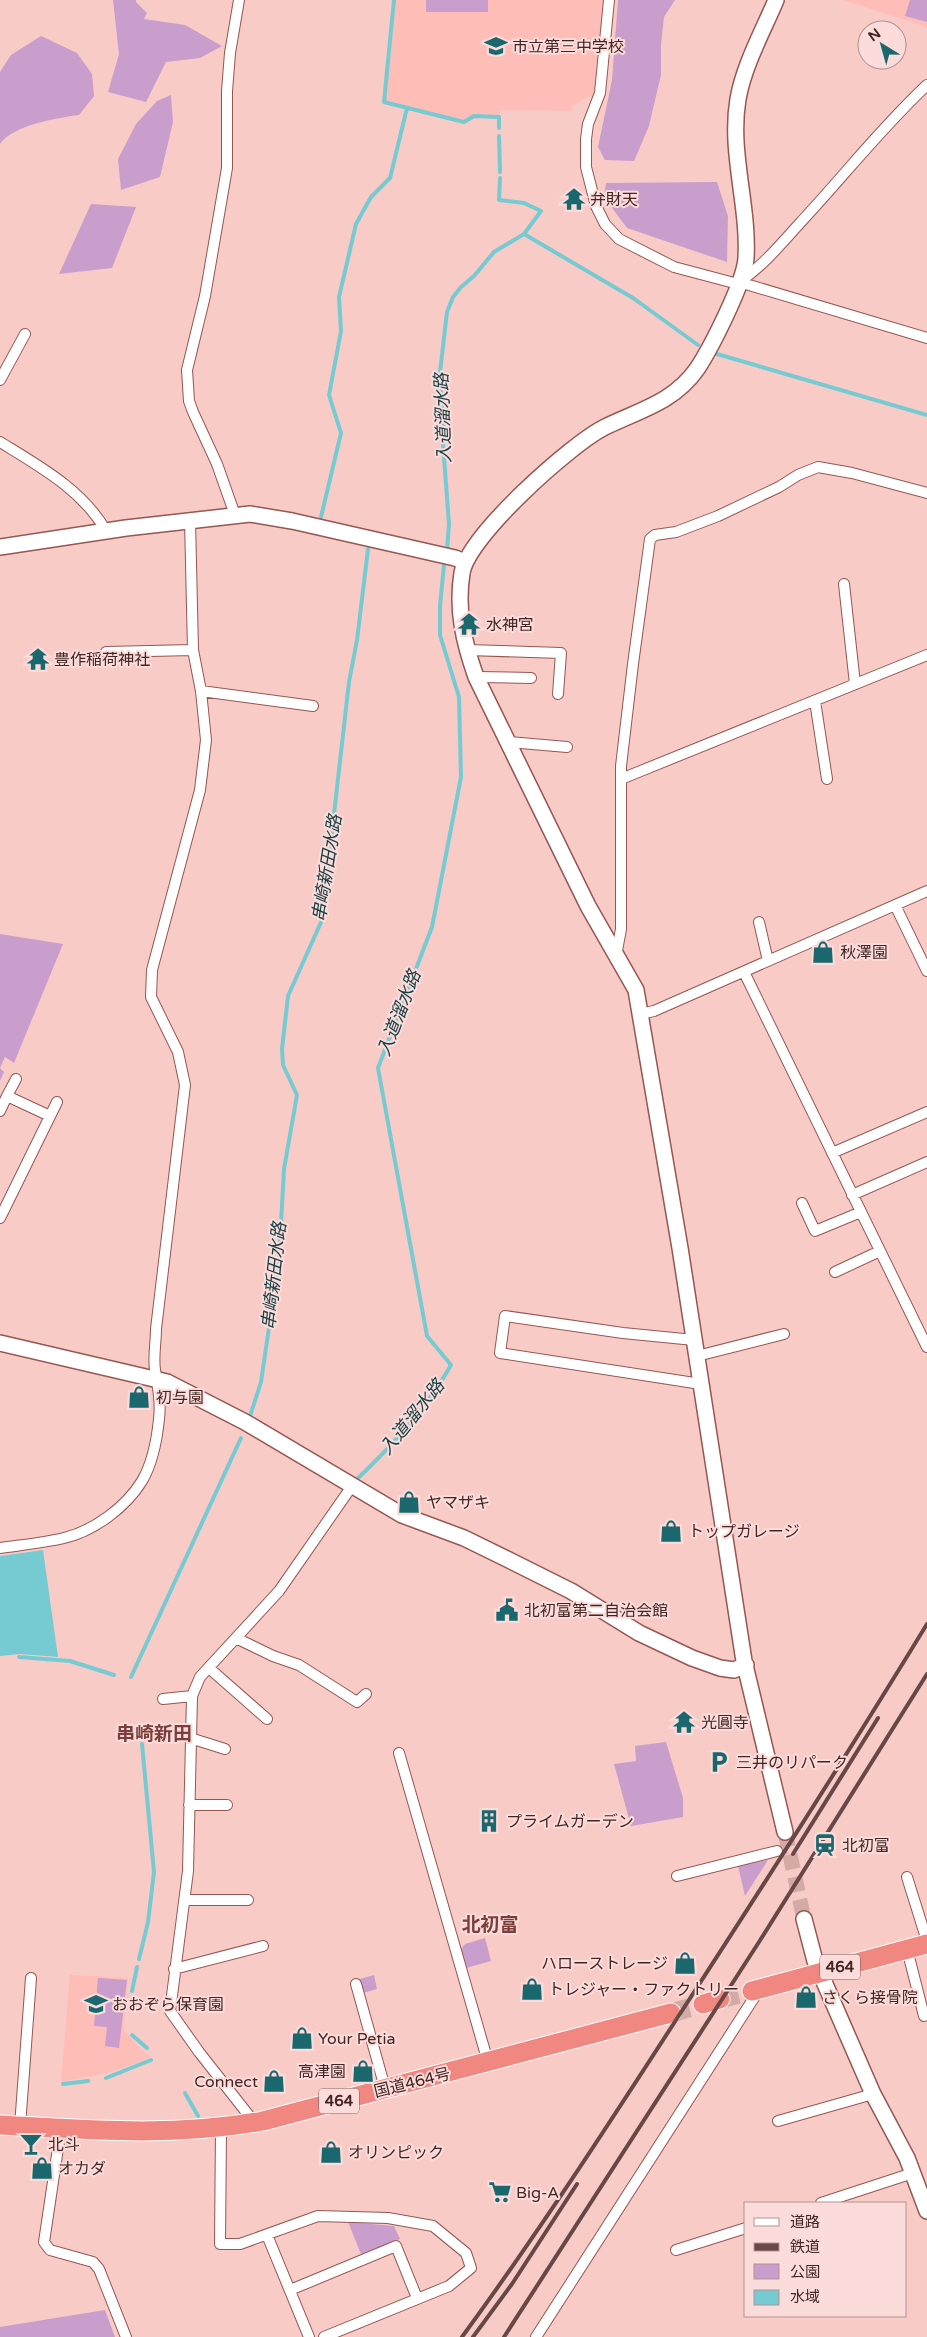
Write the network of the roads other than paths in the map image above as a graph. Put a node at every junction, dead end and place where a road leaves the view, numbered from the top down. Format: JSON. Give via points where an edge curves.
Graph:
{"nodes":[{"id":1,"x":239,"y":0,"type":"edge"},
{"id":2,"x":609,"y":0,"type":"edge"},
{"id":3,"x":776,"y":0,"type":"edge"},
{"id":4,"x":927,"y":85,"type":"edge"},
{"id":5,"x":738,"y":283,"type":"junction"},
{"id":6,"x":25,"y":334,"type":"dead end"},
{"id":7,"x":927,"y":338,"type":"edge"},
{"id":8,"x":0,"y":380,"type":"edge"},
{"id":9,"x":0,"y":442,"type":"edge"},
{"id":10,"x":927,"y":493,"type":"edge"},
{"id":11,"x":235,"y":515,"type":"junction"},
{"id":12,"x":190,"y":520,"type":"junction"},
{"id":13,"x":106,"y":531,"type":"junction"},
{"id":14,"x":0,"y":547,"type":"edge"},
{"id":15,"x":465,"y":562,"type":"junction"},
{"id":16,"x":844,"y":584,"type":"dead end"},
{"id":17,"x":193,"y":650,"type":"junction"},
{"id":18,"x":467,"y":650,"type":"junction"},
{"id":19,"x":106,"y":652,"type":"dead end"},
{"id":20,"x":927,"y":654,"type":"edge"},
{"id":21,"x":476,"y":677,"type":"junction"},
{"id":22,"x":531,"y":678,"type":"dead end"},
{"id":23,"x":855,"y":684,"type":"junction"},
{"id":24,"x":201,"y":691,"type":"junction"},
{"id":25,"x":558,"y":694,"type":"dead end"},
{"id":26,"x":815,"y":701,"type":"junction"},
{"id":27,"x":313,"y":706,"type":"dead end"},
{"id":28,"x":509,"y":742,"type":"junction"},
{"id":29,"x":567,"y":747,"type":"dead end"},
{"id":30,"x":827,"y":778,"type":"dead end"},
{"id":31,"x":622,"y":779,"type":"junction"},
{"id":32,"x":927,"y":891,"type":"edge"},
{"id":33,"x":895,"y":905,"type":"junction"},
{"id":34,"x":760,"y":922,"type":"dead end"},
{"id":35,"x":616,"y":956,"type":"junction"},
{"id":36,"x":768,"y":961,"type":"junction"},
{"id":37,"x":927,"y":971,"type":"edge"},
{"id":38,"x":744,"y":972,"type":"junction"},
{"id":39,"x":640,"y":1014,"type":"junction"},
{"id":40,"x":16,"y":1078,"type":"dead end"},
{"id":41,"x":8,"y":1096,"type":"junction"},
{"id":42,"x":57,"y":1102,"type":"dead end"},
{"id":43,"x":0,"y":1111,"type":"edge"},
{"id":44,"x":927,"y":1112,"type":"edge"},
{"id":45,"x":50,"y":1116,"type":"junction"},
{"id":46,"x":832,"y":1153,"type":"junction"},
{"id":47,"x":927,"y":1162,"type":"edge"},
{"id":48,"x":852,"y":1196,"type":"junction"},
{"id":49,"x":802,"y":1203,"type":"dead end"},
{"id":50,"x":860,"y":1212,"type":"junction"},
{"id":51,"x":0,"y":1218,"type":"edge"},
{"id":52,"x":880,"y":1252,"type":"junction"},
{"id":53,"x":836,"y":1272,"type":"dead end"},
{"id":54,"x":784,"y":1334,"type":"dead end"},
{"id":55,"x":694,"y":1340,"type":"junction"},
{"id":56,"x":0,"y":1342,"type":"edge"},
{"id":57,"x":927,"y":1347,"type":"edge"},
{"id":58,"x":697,"y":1356,"type":"junction"},
{"id":59,"x":158,"y":1379,"type":"junction"},
{"id":60,"x":701,"y":1384,"type":"junction"},
{"id":61,"x":352,"y":1486,"type":"junction"},
{"id":62,"x":0,"y":1548,"type":"edge"},
{"id":63,"x":238,"y":1638,"type":"junction"},
{"id":64,"x":746,"y":1665,"type":"junction"},
{"id":65,"x":209,"y":1668,"type":"junction"},
{"id":66,"x":366,"y":1694,"type":"dead end"},
{"id":67,"x":192,"y":1696,"type":"junction"},
{"id":68,"x":163,"y":1699,"type":"dead end"},
{"id":69,"x":268,"y":1719,"type":"dead end"},
{"id":70,"x":190,"y":1738,"type":"junction"},
{"id":71,"x":225,"y":1749,"type":"dead end"},
{"id":72,"x":399,"y":1753,"type":"dead end"},
{"id":73,"x":189,"y":1805,"type":"junction"},
{"id":74,"x":227,"y":1805,"type":"dead end"},
{"id":75,"x":785,"y":1832,"type":"tunnel mouth"},
{"id":76,"x":777,"y":1851,"type":"tunnel mouth"},
{"id":77,"x":677,"y":1876,"type":"dead end"},
{"id":78,"x":907,"y":1877,"type":"dead end"},
{"id":79,"x":184,"y":1900,"type":"junction"},
{"id":80,"x":248,"y":1900,"type":"dead end"},
{"id":81,"x":804,"y":1920,"type":"tunnel mouth"},
{"id":82,"x":927,"y":1943,"type":"edge"},
{"id":83,"x":263,"y":1946,"type":"dead end"},
{"id":84,"x":907,"y":1949,"type":"junction"},
{"id":85,"x":174,"y":1969,"type":"junction"},
{"id":86,"x":820,"y":1972,"type":"junction"},
{"id":87,"x":31,"y":1978,"type":"dead end"},
{"id":88,"x":356,"y":1984,"type":"dead end"},
{"id":89,"x":756,"y":1990,"type":"joint"},
{"id":90,"x":671,"y":2013,"type":"tunnel mouth"},
{"id":91,"x":924,"y":2016,"type":"dead end"},
{"id":92,"x":488,"y":2062,"type":"junction"},
{"id":93,"x":385,"y":2088,"type":"junction"},
{"id":94,"x":873,"y":2094,"type":"junction"},
{"id":95,"x":778,"y":2121,"type":"dead end"},
{"id":96,"x":254,"y":2122,"type":"junction"},
{"id":97,"x":0,"y":2125,"type":"edge"},
{"id":98,"x":20,"y":2126,"type":"junction"},
{"id":99,"x":61,"y":2128,"type":"junction"},
{"id":100,"x":221,"y":2128,"type":"junction"},
{"id":101,"x":913,"y":2173,"type":"junction"},
{"id":102,"x":824,"y":2202,"type":"edge"},
{"id":103,"x":927,"y":2211,"type":"edge"},
{"id":104,"x":744,"y":2229,"type":"edge"},
{"id":105,"x":267,"y":2235,"type":"junction"},
{"id":106,"x":676,"y":2250,"type":"dead end"},
{"id":107,"x":290,"y":2290,"type":"junction"},
{"id":108,"x":417,"y":2298,"type":"junction"},
{"id":109,"x":126,"y":2337,"type":"edge"},
{"id":110,"x":310,"y":2337,"type":"edge"},
{"id":111,"x":324,"y":2337,"type":"edge"},
{"id":112,"x":536,"y":2337,"type":"edge"}],
"edges":[{"from":1,"to":11,"type":"street","via":[[227,91],[227,168],[205,296],[187,370],[189,400]]},
{"from":2,"to":5,"type":"street","via":[[600,93],[586,139],[586,167],[596,206],[605,224],[619,239],[674,267]]},
{"from":3,"to":5,"type":"street","via":[[745,73],[738,98],[736,148],[746,252]]},
{"from":4,"to":5,"type":"street","via":[[868,145],[757,270]]},
{"from":5,"to":7,"type":"street"},
{"from":5,"to":15,"type":"street","via":[[715,336],[697,369],[682,386],[660,403],[604,428],[566,455],[504,510]]},
{"from":6,"to":8,"type":"street"},
{"from":9,"to":13,"type":"street","via":[[54,475],[76,495]]},
{"from":10,"to":31,"type":"street","via":[[818,467],[718,516],[650,538],[632,664]]},
{"from":11,"to":12,"type":"street"},
{"from":11,"to":15,"type":"street","via":[[250,514],[292,521]]},
{"from":12,"to":13,"type":"street"},
{"from":12,"to":17,"type":"street"},
{"from":13,"to":14,"type":"street"},
{"from":15,"to":18,"type":"street","via":[[460,589],[460,621]]},
{"from":16,"to":23,"type":"street"},
{"from":17,"to":19,"type":"street"},
{"from":17,"to":24,"type":"street"},
{"from":18,"to":21,"type":"street"},
{"from":18,"to":25,"type":"street","via":[[561,653]]},
{"from":20,"to":23,"type":"street"},
{"from":21,"to":22,"type":"street"},
{"from":21,"to":28,"type":"street"},
{"from":23,"to":26,"type":"street"},
{"from":24,"to":27,"type":"street"},
{"from":24,"to":59,"type":"street","via":[[206,740],[200,790],[152,970],[151,998],[178,1052],[185,1085],[156,1329],[155,1369]]},
{"from":26,"to":30,"type":"street"},
{"from":26,"to":31,"type":"street"},
{"from":28,"to":29,"type":"street"},
{"from":28,"to":35,"type":"street","via":[[588,906]]},
{"from":31,"to":35,"type":"street","via":[[620,929]]},
{"from":32,"to":33,"type":"street"},
{"from":33,"to":36,"type":"street"},
{"from":33,"to":37,"type":"street"},
{"from":34,"to":36,"type":"street"},
{"from":35,"to":39,"type":"street","via":[[636,990]]},
{"from":36,"to":38,"type":"street"},
{"from":38,"to":39,"type":"street"},
{"from":38,"to":46,"type":"street"},
{"from":39,"to":55,"type":"street"},
{"from":40,"to":41,"type":"street"},
{"from":41,"to":43,"type":"street"},
{"from":41,"to":45,"type":"street"},
{"from":42,"to":45,"type":"street"},
{"from":44,"to":46,"type":"street"},
{"from":45,"to":51,"type":"street"},
{"from":46,"to":48,"type":"street"},
{"from":47,"to":48,"type":"street"},
{"from":48,"to":50,"type":"street"},
{"from":49,"to":50,"type":"street","via":[[815,1231]]},
{"from":50,"to":52,"type":"street"},
{"from":52,"to":53,"type":"street"},
{"from":52,"to":57,"type":"street"},
{"from":54,"to":58,"type":"street"},
{"from":55,"to":58,"type":"street"},
{"from":55,"to":60,"type":"street","via":[[505,1316],[500,1353]]},
{"from":56,"to":59,"type":"street"},
{"from":58,"to":60,"type":"street"},
{"from":59,"to":61,"type":"street","via":[[214,1405]]},
{"from":59,"to":62,"type":"street","via":[[159,1419],[151,1456],[142,1480],[131,1495],[87,1530],[65,1538]]},
{"from":60,"to":64,"type":"street"},
{"from":61,"to":63,"type":"street","via":[[279,1591]]},
{"from":61,"to":64,"type":"street","via":[[402,1515],[464,1538],[526,1568],[571,1591],[639,1633],[692,1658],[734,1670]]},
{"from":63,"to":65,"type":"street"},
{"from":63,"to":66,"type":"street","via":[[299,1665],[357,1702]]},
{"from":64,"to":75,"type":"street"},
{"from":65,"to":67,"type":"street","via":[[200,1677]]},
{"from":65,"to":69,"type":"street"},
{"from":67,"to":68,"type":"street"},
{"from":67,"to":70,"type":"street"},
{"from":70,"to":71,"type":"street"},
{"from":70,"to":73,"type":"street"},
{"from":72,"to":92,"type":"street"},
{"from":73,"to":74,"type":"street"},
{"from":73,"to":79,"type":"street"},
{"from":76,"to":77,"type":"street"},
{"from":78,"to":82,"type":"street"},
{"from":79,"to":80,"type":"street"},
{"from":79,"to":85,"type":"street"},
{"from":81,"to":86,"type":"street"},
{"from":82,"to":84,"type":"highway","number":"464"},
{"from":83,"to":85,"type":"street"},
{"from":84,"to":86,"type":"highway","number":"464"},
{"from":84,"to":91,"type":"street"},
{"from":85,"to":96,"type":"street","via":[[169,2003],[174,2020]]},
{"from":86,"to":89,"type":"highway","number":"464"},
{"from":86,"to":94,"type":"street"},
{"from":87,"to":98,"type":"street"},
{"from":88,"to":93,"type":"street"},
{"from":89,"to":112,"type":"street"},
{"from":90,"to":92,"type":"highway","name":"国道464号","number":"464"},
{"from":92,"to":93,"type":"highway","name":"国道464号","number":"464"},
{"from":93,"to":96,"type":"highway","name":"国道464号","number":"464"},
{"from":94,"to":95,"type":"street"},
{"from":94,"to":101,"type":"street"},
{"from":96,"to":100,"type":"highway","name":"国道464号","number":"464"},
{"from":97,"to":98,"type":"highway","name":"国道464号","number":"464"},
{"from":98,"to":99,"type":"highway","name":"国道464号","number":"464"},
{"from":99,"to":100,"type":"highway","name":"国道464号","number":"464","via":[[177,2132]]},
{"from":99,"to":109,"type":"street","via":[[44,2242],[50,2250],[94,2262]]},
{"from":100,"to":105,"type":"street","via":[[220,2244],[240,2244]]},
{"from":101,"to":102,"type":"street"},
{"from":101,"to":103,"type":"street"},
{"from":104,"to":106,"type":"street"},
{"from":105,"to":107,"type":"street"},
{"from":105,"to":108,"type":"street","via":[[318,2216],[388,2218],[433,2226],[466,2253],[471,2268],[449,2286]]},
{"from":107,"to":108,"type":"street","via":[[396,2246]]},
{"from":107,"to":110,"type":"street"},
{"from":108,"to":111,"type":"street"}]}
